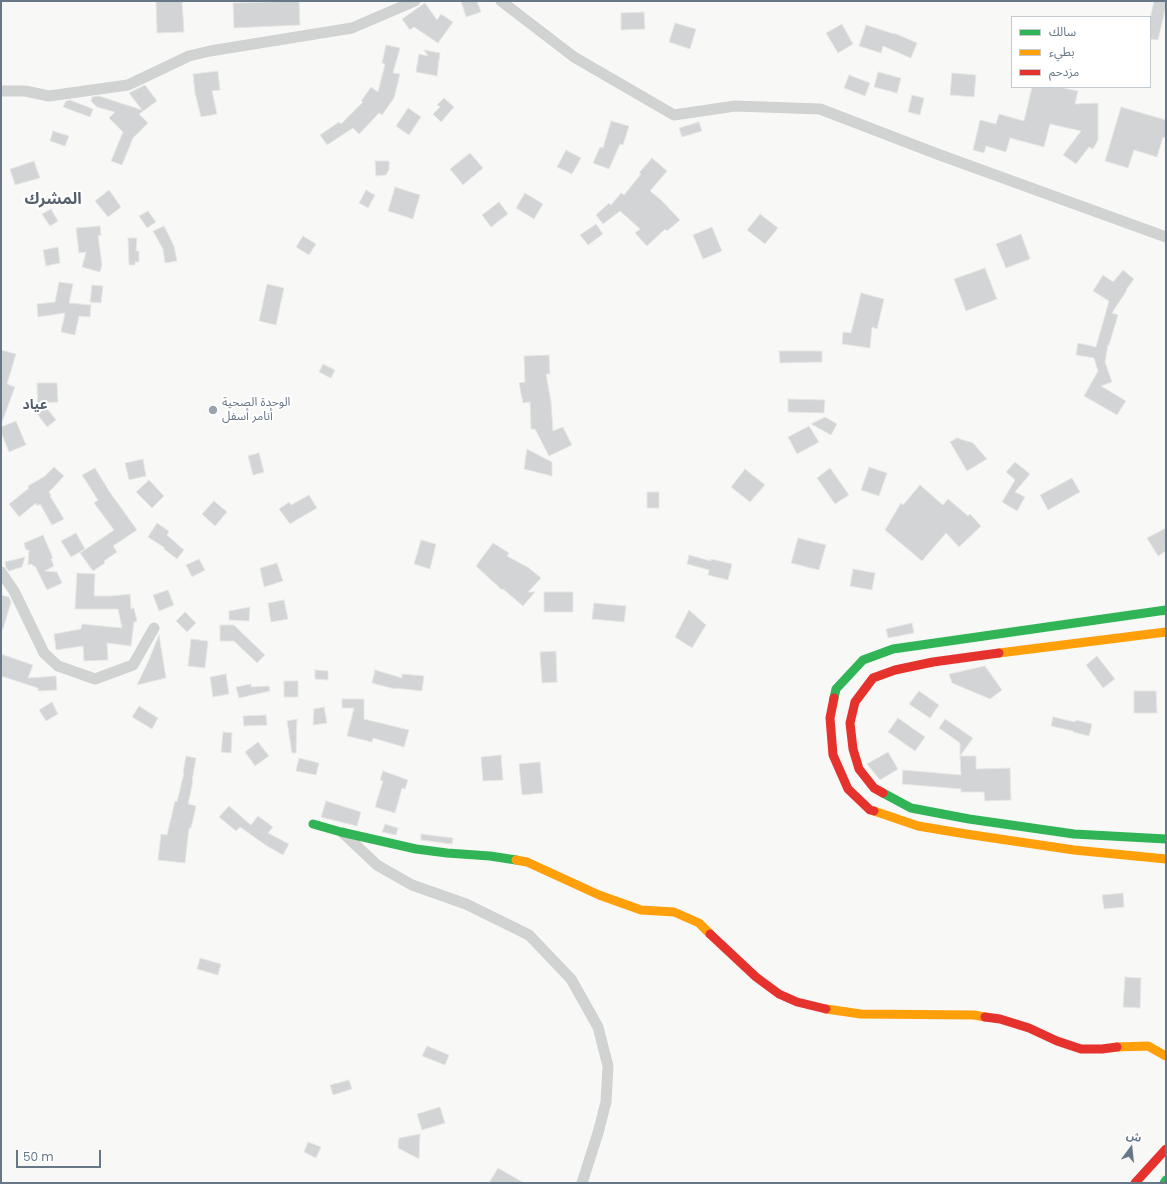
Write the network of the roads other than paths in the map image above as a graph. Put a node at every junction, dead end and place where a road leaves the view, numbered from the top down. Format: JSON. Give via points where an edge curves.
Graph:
{"nodes":[{"id":1,"x":415,"y":1,"type":"edge"},
{"id":2,"x":501,"y":1,"type":"edge"},
{"id":3,"x":1,"y":90,"type":"edge"},
{"id":4,"x":1166,"y":237,"type":"edge"},
{"id":5,"x":1,"y":572,"type":"edge"},
{"id":6,"x":1166,"y":610,"type":"edge"},
{"id":7,"x":154,"y":628,"type":"dead end"},
{"id":8,"x":1166,"y":632,"type":"edge"},
{"id":9,"x":313,"y":824,"type":"dead end"},
{"id":10,"x":341,"y":832,"type":"junction"},
{"id":11,"x":1166,"y":839,"type":"edge"},
{"id":12,"x":1166,"y":859,"type":"edge"},
{"id":13,"x":1166,"y":1056,"type":"edge"},
{"id":14,"x":1166,"y":1149,"type":"edge"},
{"id":15,"x":1166,"y":1180,"type":"edge"},
{"id":16,"x":582,"y":1183,"type":"edge"},
{"id":17,"x":1135,"y":1183,"type":"edge"},
{"id":18,"x":1164,"y":1183,"type":"edge"}],
"edges":[{"from":1,"to":3,"type":"street","via":[[352,28],[189,56],[128,85],[49,96]]},
{"from":2,"to":4,"type":"street","via":[[574,57],[674,115],[735,106],[820,109]]},
{"from":5,"to":7,"type":"street","via":[[14,591],[44,653],[58,666],[95,679],[133,666]]},
{"from":6,"to":12,"type":"street","via":[[893,649],[863,660],[836,689],[830,718],[833,755],[848,789],[870,810],[918,826],[966,834],[1074,850]]},
{"from":8,"to":11,"type":"street","via":[[1016,650],[896,670],[872,678],[855,702],[850,723],[852,749],[859,769],[874,788],[911,808],[1074,834]]},
{"from":9,"to":10,"type":"street"},
{"from":10,"to":13,"type":"street","via":[[416,849],[527,862],[599,895],[641,910],[674,912],[699,923],[756,977],[779,994],[797,1002],[861,1014],[974,1015],[1000,1019],[1081,1048],[1148,1046]]},
{"from":10,"to":16,"type":"street","via":[[377,865],[412,885],[466,904],[529,936],[571,979],[598,1027],[608,1066],[606,1102]]},
{"from":14,"to":17,"type":"street"},
{"from":15,"to":18,"type":"street"}]}
